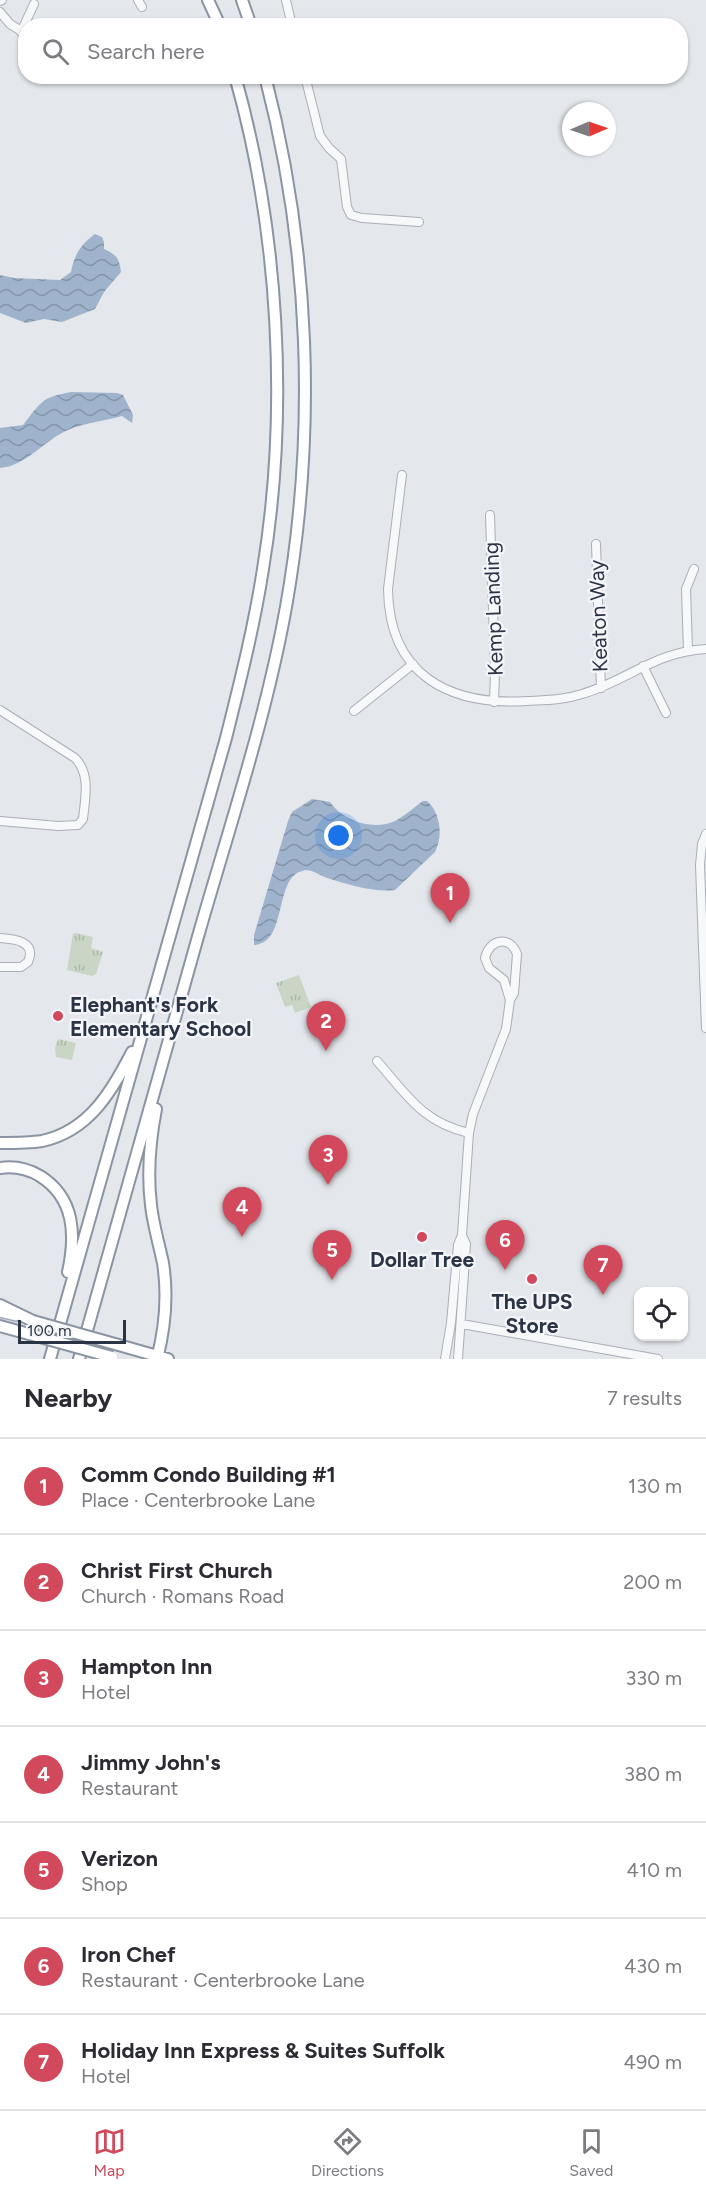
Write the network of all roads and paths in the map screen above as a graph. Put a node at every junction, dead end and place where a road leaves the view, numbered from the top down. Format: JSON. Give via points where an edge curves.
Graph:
{"nodes":[{"id":1,"x":211,"y":0,"type":"edge"},
{"id":2,"x":242,"y":0,"type":"edge"},
{"id":3,"x":286,"y":0,"type":"edge"},
{"id":4,"x":34,"y":4,"type":"dead end"},
{"id":5,"x":0,"y":12,"type":"edge"},
{"id":6,"x":29,"y":18,"type":"edge"},
{"id":7,"x":217,"y":18,"type":"edge"},
{"id":8,"x":248,"y":18,"type":"edge"},
{"id":9,"x":290,"y":18,"type":"edge"},
{"id":10,"x":18,"y":30,"type":"edge"},
{"id":11,"x":237,"y":84,"type":"edge"},
{"id":12,"x":267,"y":84,"type":"edge"},
{"id":13,"x":307,"y":84,"type":"edge"},
{"id":14,"x":419,"y":222,"type":"dead end"},
{"id":15,"x":402,"y":475,"type":"dead end"},
{"id":16,"x":490,"y":516,"type":"dead end"},
{"id":17,"x":596,"y":544,"type":"dead end"},
{"id":18,"x":693,"y":569,"type":"dead end"},
{"id":19,"x":706,"y":649,"type":"edge"},
{"id":20,"x":688,"y":651,"type":"junction"},
{"id":21,"x":413,"y":664,"type":"junction"},
{"id":22,"x":643,"y":666,"type":"junction"},
{"id":23,"x":601,"y":688,"type":"junction"},
{"id":24,"x":494,"y":702,"type":"junction"},
{"id":25,"x":0,"y":710,"type":"edge"},
{"id":26,"x":354,"y":711,"type":"dead end"},
{"id":27,"x":666,"y":713,"type":"dead end"},
{"id":28,"x":0,"y":821,"type":"edge"},
{"id":29,"x":706,"y":834,"type":"edge"},
{"id":30,"x":0,"y":938,"type":"edge"},
{"id":31,"x":0,"y":967,"type":"edge"},
{"id":32,"x":510,"y":1000,"type":"junction"},
{"id":33,"x":706,"y":1012,"type":"edge"},
{"id":34,"x":175,"y":1020,"type":"junction"},
{"id":35,"x":706,"y":1028,"type":"edge"},
{"id":36,"x":143,"y":1031,"type":"junction"},
{"id":37,"x":377,"y":1061,"type":"dead end"},
{"id":38,"x":469,"y":1133,"type":"junction"},
{"id":39,"x":0,"y":1143,"type":"edge"},
{"id":40,"x":0,"y":1168,"type":"edge"},
{"id":41,"x":462,"y":1235,"type":"junction"},
{"id":42,"x":0,"y":1305,"type":"edge"},
{"id":43,"x":64,"y":1307,"type":"junction"},
{"id":44,"x":0,"y":1312,"type":"edge"},
{"id":45,"x":33,"y":1321,"type":"junction"},
{"id":46,"x":462,"y":1324,"type":"junction"},
{"id":47,"x":0,"y":1326,"type":"edge"},
{"id":48,"x":115,"y":1358,"type":"edge"},
{"id":49,"x":161,"y":1358,"type":"edge"},
{"id":50,"x":50,"y":1359,"type":"edge"},
{"id":51,"x":80,"y":1359,"type":"edge"},
{"id":52,"x":445,"y":1359,"type":"edge"},
{"id":53,"x":458,"y":1359,"type":"edge"},
{"id":54,"x":658,"y":1359,"type":"edge"}],
"edges":[{"from":1,"to":7,"type":"highway"},
{"from":2,"to":8,"type":"highway"},
{"from":3,"to":9,"type":"street"},
{"from":4,"to":6,"type":"street"},
{"from":5,"to":10,"type":"street"},
{"from":11,"to":36,"type":"highway","via":[[259,185],[272,285],[276,373],[272,489],[249,647]]},
{"from":12,"to":34,"type":"highway","via":[[291,201],[301,297],[301,488],[290,580],[264,708]]},
{"from":13,"to":14,"type":"street","via":[[320,135],[341,159],[351,215]]},
{"from":15,"to":21,"type":"street","via":[[388,603],[395,633]]},
{"from":16,"to":24,"type":"street","name":"Kemp Landing"},
{"from":17,"to":23,"type":"street","name":"Keaton Way"},
{"from":18,"to":20,"type":"street","via":[[686,589]]},
{"from":19,"to":20,"type":"street"},
{"from":20,"to":22,"type":"street"},
{"from":21,"to":24,"type":"street","via":[[447,691]]},
{"from":21,"to":26,"type":"street"},
{"from":22,"to":23,"type":"street"},
{"from":22,"to":27,"type":"street"},
{"from":23,"to":24,"type":"street","via":[[562,699]]},
{"from":25,"to":28,"type":"street","via":[[75,758],[85,774],[83,819],[78,825]]},
{"from":29,"to":33,"type":"street","via":[[700,865]]},
{"from":30,"to":31,"type":"street","via":[[21,940],[31,954],[21,967]]},
{"from":32,"to":32,"type":"street","via":[[514,993],[516,949],[498,942],[489,947],[485,958],[489,968],[504,980]]},
{"from":32,"to":38,"type":"street","via":[[506,1029]]},
{"from":33,"to":35,"type":"street"},
{"from":34,"to":49,"type":"highway","via":[[153,1126],[149,1168],[165,1290]]},
{"from":34,"to":51,"type":"highway"},
{"from":36,"to":39,"type":"highway","via":[[106,1098],[90,1117],[53,1138]]},
{"from":36,"to":43,"type":"highway"},
{"from":37,"to":38,"type":"street","via":[[424,1114]]},
{"from":38,"to":41,"type":"street"},
{"from":40,"to":43,"type":"highway","via":[[21,1168],[36,1174],[54,1187],[66,1204],[73,1239]]},
{"from":41,"to":46,"type":"street","via":[[466,1244]]},
{"from":41,"to":52,"type":"street"},
{"from":42,"to":45,"type":"highway"},
{"from":43,"to":50,"type":"highway"},
{"from":44,"to":45,"type":"main road"},
{"from":45,"to":49,"type":"highway","bridge":true},
{"from":46,"to":53,"type":"street"},
{"from":46,"to":54,"type":"street"},
{"from":47,"to":48,"type":"highway","bridge":true}]}
